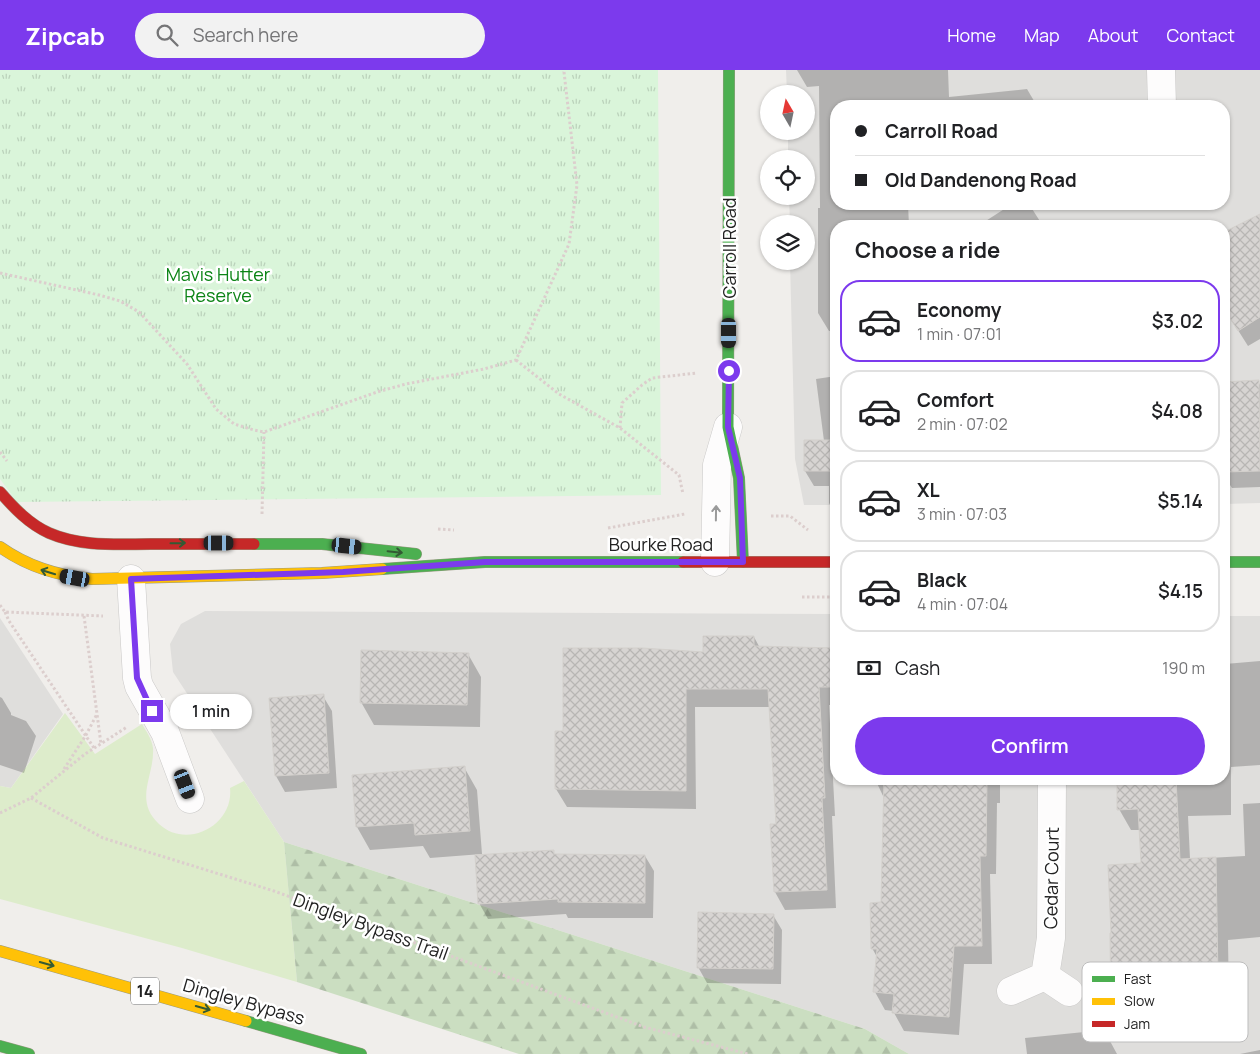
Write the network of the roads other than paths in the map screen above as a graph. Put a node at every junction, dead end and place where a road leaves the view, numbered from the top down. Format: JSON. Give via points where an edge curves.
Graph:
{"nodes":[{"id":1,"x":729,"y":70,"type":"edge"},
{"id":2,"x":1162,"y":70,"type":"edge"},
{"id":3,"x":1162,"y":100,"type":"edge"},
{"id":4,"x":728,"y":427,"type":"junction"},
{"id":5,"x":0,"y":492,"type":"edge"},
{"id":6,"x":7,"y":549,"type":"edge"},
{"id":7,"x":130,"y":562,"type":"junction"},
{"id":8,"x":485,"y":562,"type":"junction"},
{"id":9,"x":715,"y":562,"type":"junction"},
{"id":10,"x":743,"y":562,"type":"junction"},
{"id":11,"x":830,"y":562,"type":"edge"},
{"id":12,"x":1230,"y":562,"type":"edge"},
{"id":13,"x":1260,"y":562,"type":"edge"},
{"id":14,"x":1052,"y":785,"type":"edge"},
{"id":15,"x":190,"y":799,"type":"dead end"},
{"id":16,"x":0,"y":951,"type":"edge"},
{"id":17,"x":1046,"y":976,"type":"junction"},
{"id":18,"x":1011,"y":991,"type":"dead end"},
{"id":19,"x":1069,"y":992,"type":"dead end"},
{"id":20,"x":0,"y":1046,"type":"edge"},
{"id":21,"x":28,"y":1054,"type":"edge"},
{"id":22,"x":362,"y":1054,"type":"edge"}],
"edges":[{"from":1,"to":4,"type":"main road","name":"Carroll Road"},
{"from":2,"to":3,"type":"street"},
{"from":9,"to":4,"type":"street","name":"Carroll Road","one_way":true,"via":[[717,465]]},
{"from":4,"to":10,"type":"main road","name":"Carroll Road","via":[[740,478]]},
{"from":5,"to":7,"type":"main road","via":[[28,526]]},
{"from":7,"to":6,"type":"main road","one_way":true,"via":[[92,579],[61,576],[27,565]]},
{"from":7,"to":8,"type":"main road","name":"Bourke Road","via":[[336,572]]},
{"from":7,"to":8,"type":"main road","name":"Bourke Road","one_way":true,"via":[[228,543],[322,544]]},
{"from":7,"to":15,"type":"street","via":[[139,686],[165,732]]},
{"from":8,"to":9,"type":"main road","name":"Bourke Road"},
{"from":9,"to":10,"type":"main road","name":"Bourke Road"},
{"from":10,"to":11,"type":"main road","name":"Bourke Road"},
{"from":12,"to":13,"type":"main road"},
{"from":14,"to":17,"type":"street","name":"Cedar Court","via":[[1051,938]]},
{"from":16,"to":22,"type":"main road","name":"Dingley Bypass","number":"14","one_way":true},
{"from":17,"to":18,"type":"street"},
{"from":17,"to":19,"type":"street"},
{"from":20,"to":21,"type":"main road"}]}
